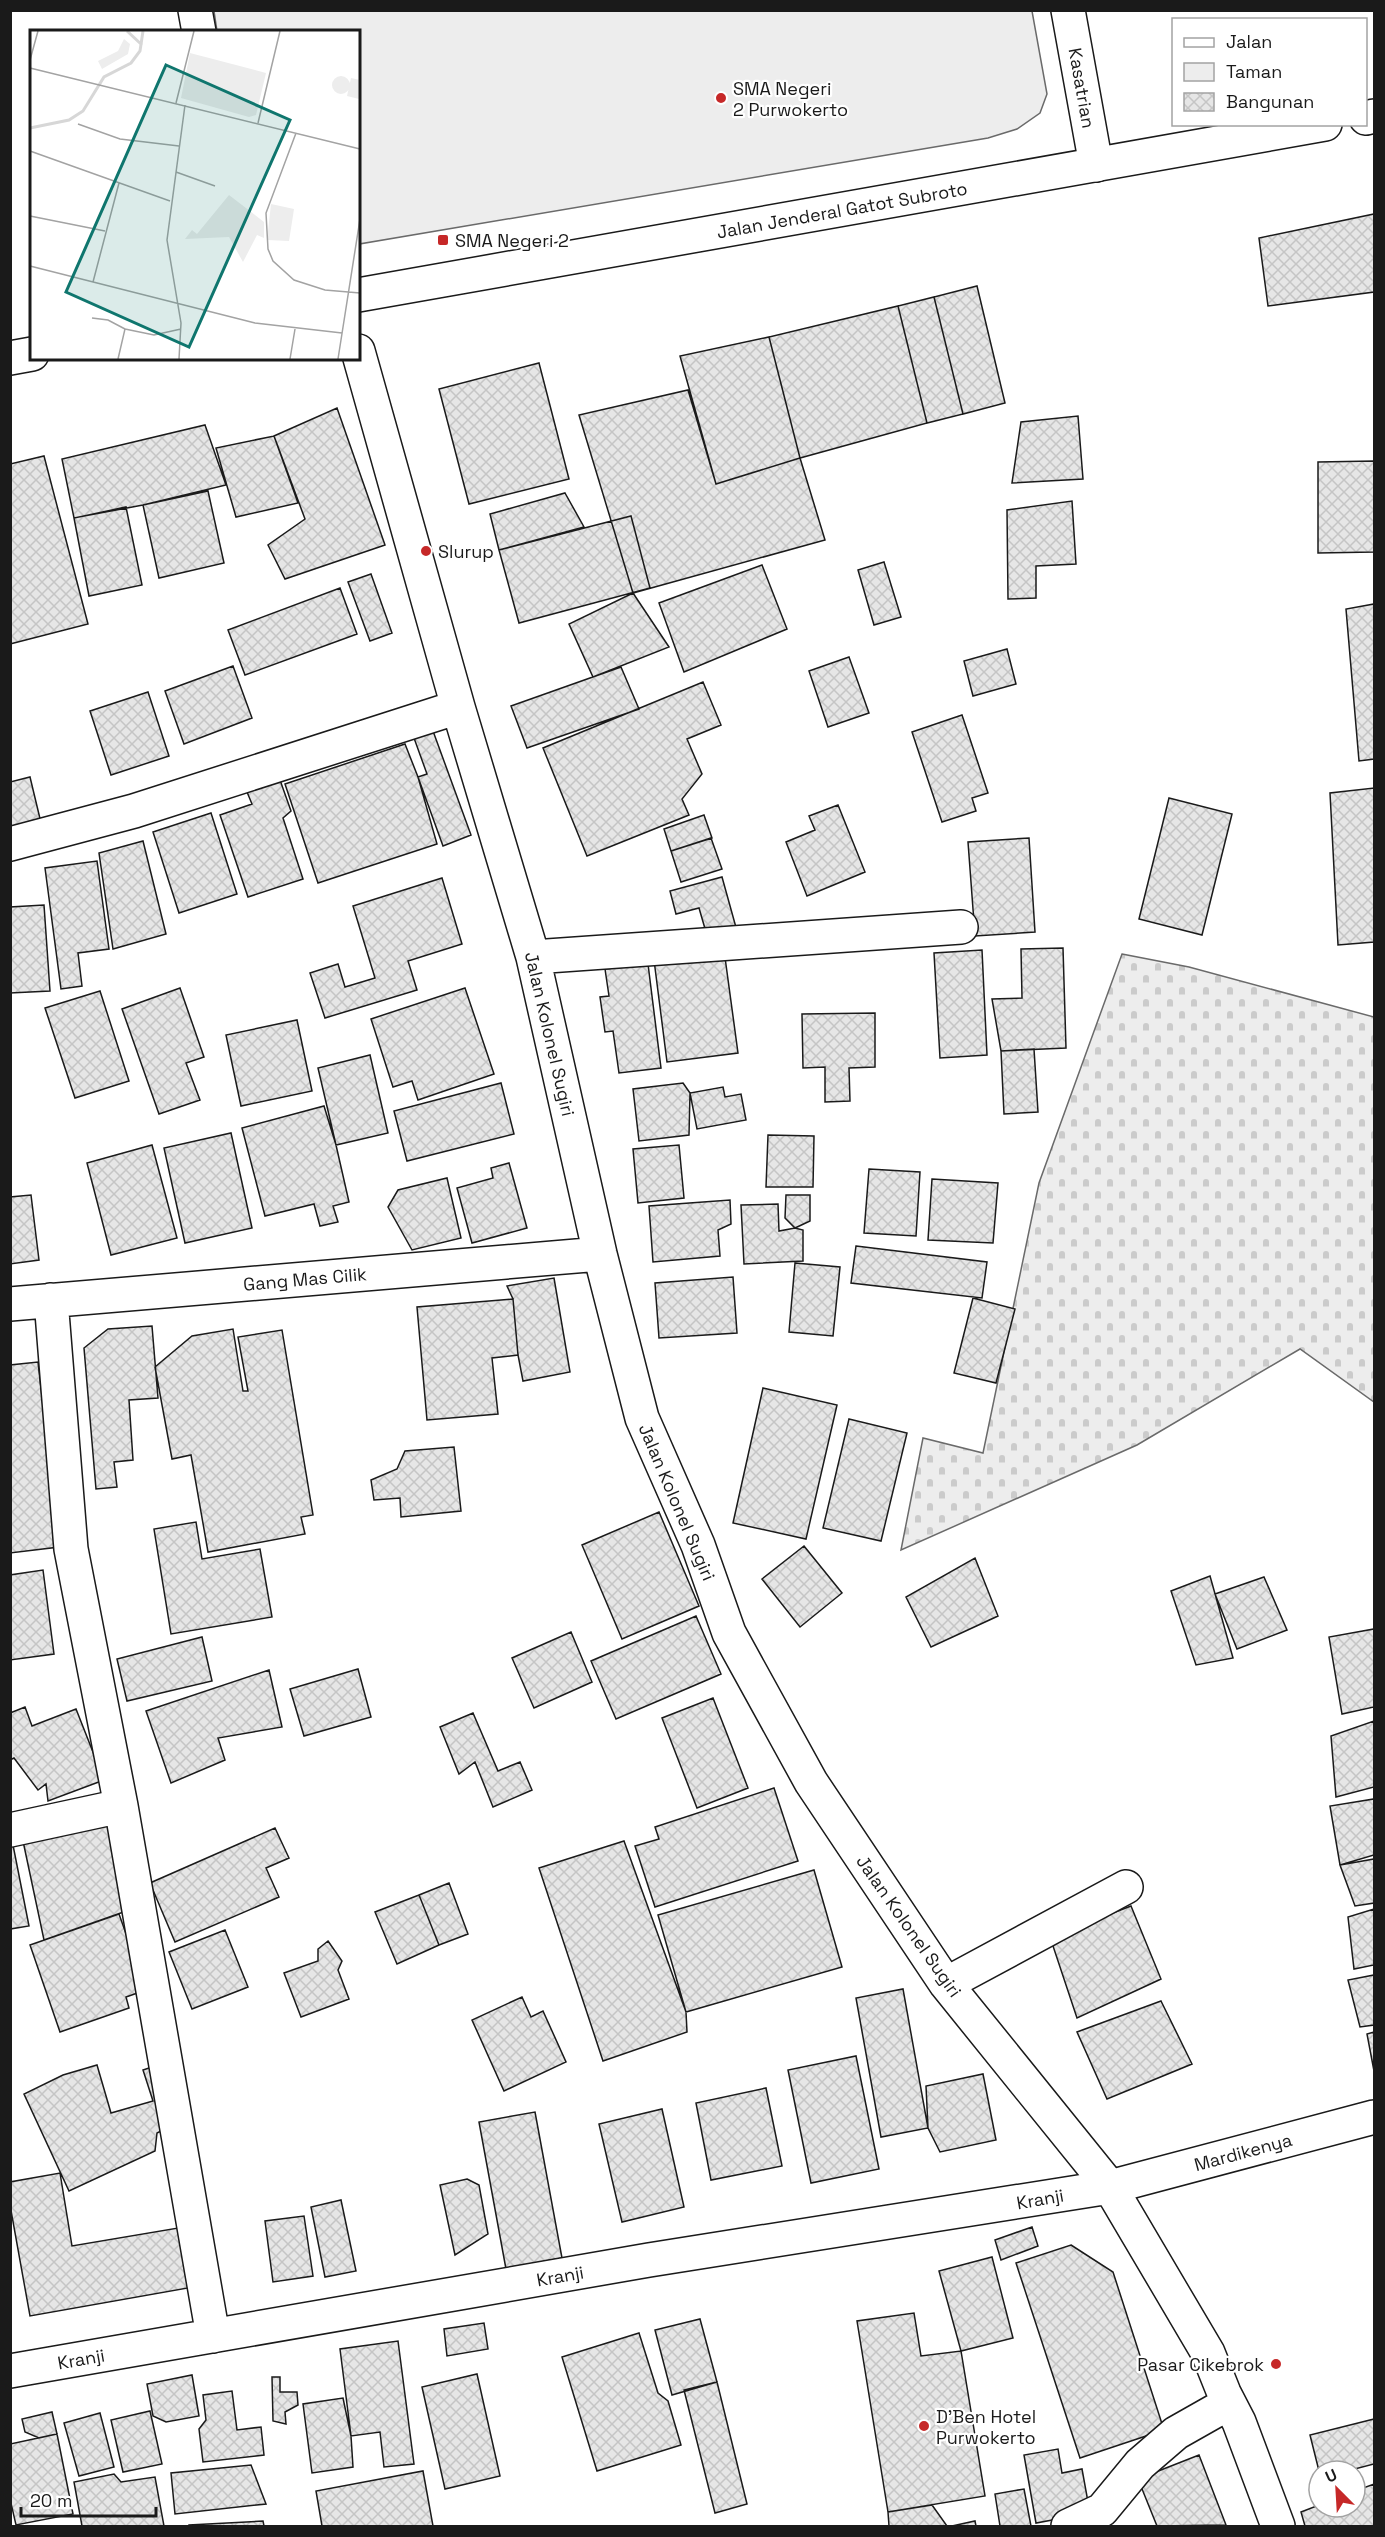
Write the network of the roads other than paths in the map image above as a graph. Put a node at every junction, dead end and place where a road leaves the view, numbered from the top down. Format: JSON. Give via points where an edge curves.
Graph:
{"nodes":[{"id":1,"x":195,"y":10,"type":"edge"},
{"id":2,"x":1068,"y":10,"type":"edge"},
{"id":3,"x":199,"y":30,"type":"edge"},
{"id":4,"x":1314,"y":126,"type":"edge"},
{"id":5,"x":1096,"y":165,"type":"junction"},
{"id":6,"x":360,"y":295,"type":"edge"},
{"id":7,"x":30,"y":354,"type":"edge"},
{"id":8,"x":10,"y":358,"type":"edge"},
{"id":9,"x":360,"y":358,"type":"edge"},
{"id":10,"x":458,"y":707,"type":"junction"},
{"id":11,"x":10,"y":844,"type":"edge"},
{"id":12,"x":961,"y":927,"type":"dead end"},
{"id":13,"x":533,"y":957,"type":"junction"},
{"id":14,"x":600,"y":1254,"type":"junction"},
{"id":15,"x":51,"y":1300,"type":"junction"},
{"id":16,"x":10,"y":1304,"type":"edge"},
{"id":17,"x":121,"y":1806,"type":"junction"},
{"id":18,"x":10,"y":1830,"type":"edge"},
{"id":19,"x":1126,"y":1887,"type":"dead end"},
{"id":20,"x":946,"y":1984,"type":"junction"},
{"id":21,"x":1374,"y":2117,"type":"edge"},
{"id":22,"x":1110,"y":2187,"type":"junction"},
{"id":23,"x":221,"y":2335,"type":"junction"},
{"id":24,"x":10,"y":2371,"type":"edge"},
{"id":25,"x":1229,"y":2403,"type":"junction"},
{"id":26,"x":1068,"y":2526,"type":"edge"},
{"id":27,"x":1278,"y":2526,"type":"edge"}],
"edges":[{"from":1,"to":3,"type":"street"},
{"from":2,"to":5,"type":"street","name":"Kasatrian"},
{"from":4,"to":5,"type":"street","name":"Jalan Jenderal Gatot Subroto"},
{"from":5,"to":6,"type":"street","name":"Jalan Jenderal Gatot Subroto"},
{"from":7,"to":8,"type":"street"},
{"from":9,"to":10,"type":"street","name":"Jalan Kolonel Sugiri"},
{"from":10,"to":11,"type":"street","via":[[134,811]]},
{"from":10,"to":13,"type":"street","name":"Jalan Kolonel Sugiri"},
{"from":12,"to":13,"type":"street"},
{"from":13,"to":14,"type":"street","name":"Jalan Kolonel Sugiri"},
{"from":14,"to":15,"type":"street","name":"Gang Mas Cilik"},
{"from":14,"to":20,"type":"street","name":"Jalan Kolonel Sugiri","via":[[642,1418],[698,1545],[729,1633],[811,1782]]},
{"from":15,"to":16,"type":"street","name":"Gang Mas Cilik"},
{"from":15,"to":17,"type":"street","via":[[71,1549]]},
{"from":17,"to":18,"type":"street"},
{"from":17,"to":23,"type":"street"},
{"from":19,"to":20,"type":"street"},
{"from":20,"to":22,"type":"street","name":"Jalan Kolonel Sugiri"},
{"from":21,"to":22,"type":"street","name":"Mardikenya"},
{"from":22,"to":23,"type":"street","name":"Kranji","via":[[649,2260]]},
{"from":22,"to":25,"type":"street","name":"Jalan Kolonel Sugiri","via":[[1208,2353]]},
{"from":23,"to":24,"type":"street","name":"Kranji"},
{"from":25,"to":26,"type":"street","via":[[1176,2433],[1147,2458],[1102,2510]]},
{"from":25,"to":27,"type":"street","name":"Jalan Kolonel Sugiri"}]}
